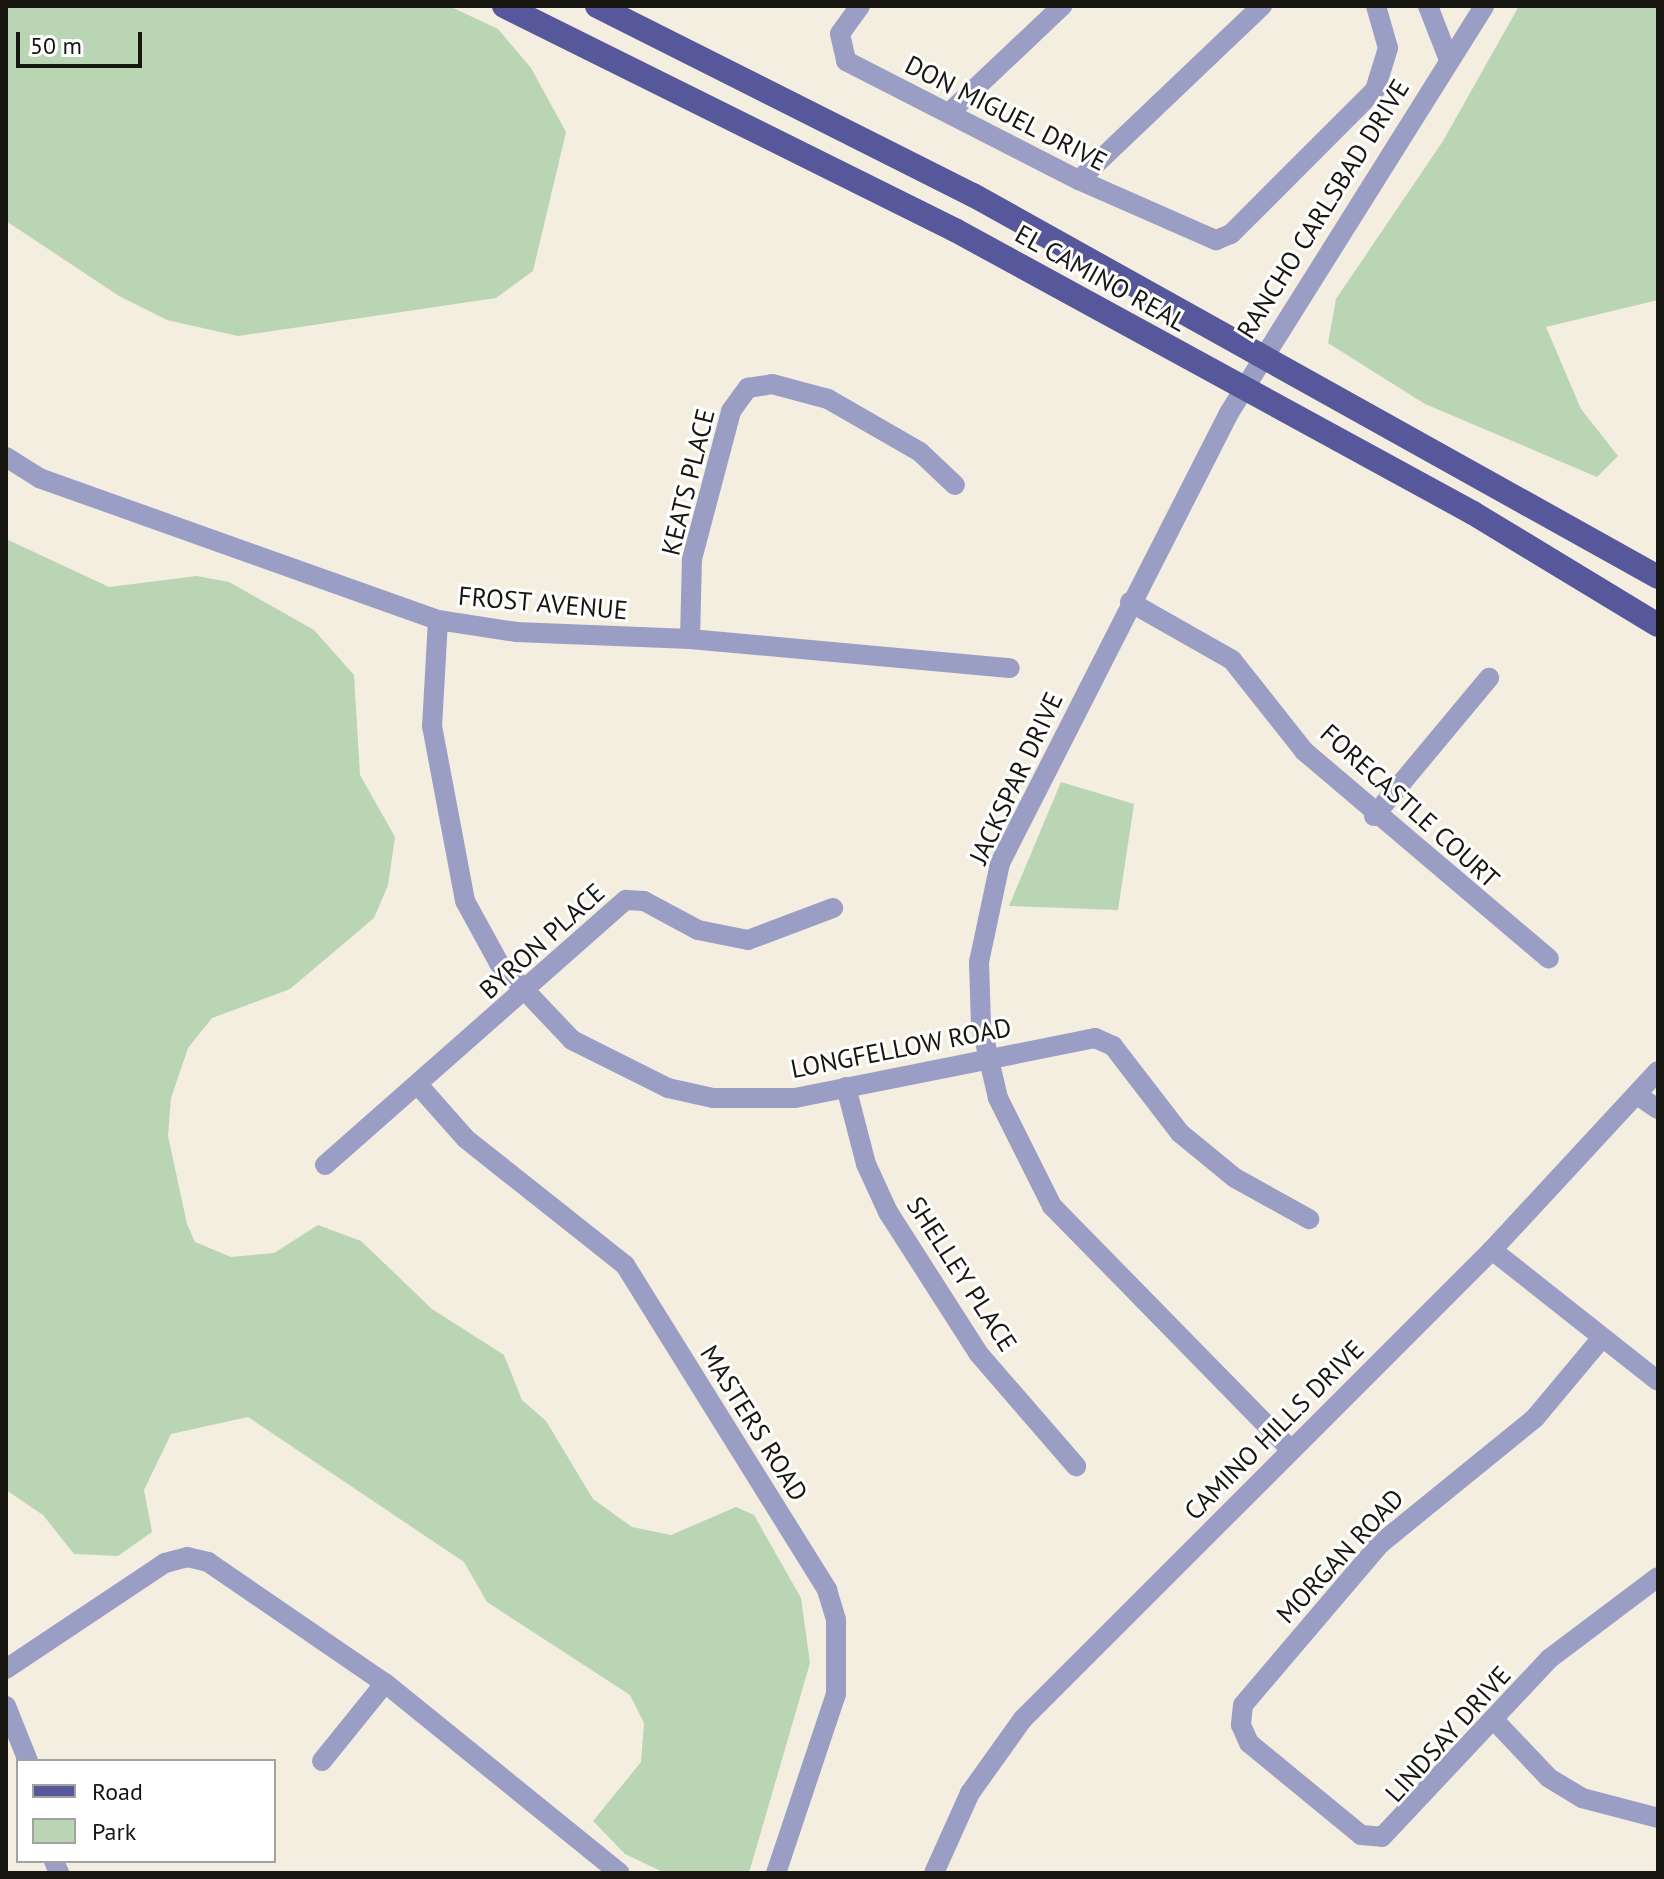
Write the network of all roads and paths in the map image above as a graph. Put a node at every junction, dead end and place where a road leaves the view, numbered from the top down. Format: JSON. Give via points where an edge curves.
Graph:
{"nodes":[{"id":1,"x":504,"y":6,"type":"edge"},
{"id":2,"x":597,"y":6,"type":"edge"},
{"id":3,"x":1062,"y":6,"type":"edge"},
{"id":4,"x":1262,"y":6,"type":"edge"},
{"id":5,"x":1376,"y":6,"type":"edge"},
{"id":6,"x":1428,"y":6,"type":"edge"},
{"id":7,"x":1484,"y":6,"type":"edge"},
{"id":8,"x":857,"y":7,"type":"edge"},
{"id":9,"x":1449,"y":60,"type":"junction"},
{"id":10,"x":949,"y":113,"type":"junction"},
{"id":11,"x":1079,"y":180,"type":"junction"},
{"id":12,"x":1262,"y":352,"type":"junction"},
{"id":13,"x":1243,"y":388,"type":"junction"},
{"id":14,"x":6,"y":457,"type":"edge"},
{"id":15,"x":955,"y":485,"type":"dead end"},
{"id":16,"x":1658,"y":577,"type":"edge"},
{"id":17,"x":1130,"y":602,"type":"junction"},
{"id":18,"x":438,"y":620,"type":"junction"},
{"id":19,"x":1658,"y":625,"type":"edge"},
{"id":20,"x":690,"y":639,"type":"junction"},
{"id":21,"x":1010,"y":668,"type":"dead end"},
{"id":22,"x":1489,"y":678,"type":"dead end"},
{"id":23,"x":1374,"y":816,"type":"junction"},
{"id":24,"x":833,"y":908,"type":"dead end"},
{"id":25,"x":1549,"y":959,"type":"dead end"},
{"id":26,"x":523,"y":994,"type":"junction"},
{"id":27,"x":988,"y":1056,"type":"junction"},
{"id":28,"x":1658,"y":1071,"type":"edge"},
{"id":29,"x":420,"y":1087,"type":"junction"},
{"id":30,"x":846,"y":1087,"type":"junction"},
{"id":31,"x":1637,"y":1095,"type":"junction"},
{"id":32,"x":1658,"y":1109,"type":"edge"},
{"id":33,"x":325,"y":1165,"type":"dead end"},
{"id":34,"x":1309,"y":1219,"type":"dead end"},
{"id":35,"x":1492,"y":1250,"type":"junction"},
{"id":36,"x":1601,"y":1339,"type":"junction"},
{"id":37,"x":1658,"y":1381,"type":"edge"},
{"id":38,"x":1291,"y":1450,"type":"junction"},
{"id":39,"x":1076,"y":1466,"type":"dead end"},
{"id":40,"x":1658,"y":1577,"type":"edge"},
{"id":41,"x":6,"y":1669,"type":"edge"},
{"id":42,"x":385,"y":1683,"type":"junction"},
{"id":43,"x":6,"y":1706,"type":"edge"},
{"id":44,"x":1496,"y":1722,"type":"junction"},
{"id":45,"x":1241,"y":1725,"type":"joint"},
{"id":46,"x":27,"y":1759,"type":"edge"},
{"id":47,"x":322,"y":1761,"type":"dead end"},
{"id":48,"x":1658,"y":1818,"type":"edge"},
{"id":49,"x":620,"y":1873,"type":"edge"},
{"id":50,"x":776,"y":1873,"type":"edge"},
{"id":51,"x":934,"y":1873,"type":"edge"}],
"edges":[{"from":1,"to":13,"type":"main road","name":"EL CAMINO REAL","via":[[941,223]]},
{"from":2,"to":12,"type":"main road","name":"EL CAMINO REAL","via":[[946,180]]},
{"from":3,"to":10,"type":"street"},
{"from":4,"to":11,"type":"street"},
{"from":5,"to":11,"type":"street","name":"DON MIGUEL DRIVE","via":[[1388,48],[1375,90],[1231,234],[1202,238]]},
{"from":6,"to":9,"type":"street"},
{"from":7,"to":9,"type":"street","name":"RANCHO CARLSBAD DRIVE"},
{"from":8,"to":10,"type":"street","name":"DON MIGUEL DRIVE","via":[[840,34],[846,61]]},
{"from":9,"to":12,"type":"street","name":"RANCHO CARLSBAD DRIVE"},
{"from":10,"to":11,"type":"street","name":"DON MIGUEL DRIVE"},
{"from":12,"to":13,"type":"street","name":"RANCHO CARLSBAD DRIVE"},
{"from":12,"to":16,"type":"main road","name":"EL CAMINO REAL"},
{"from":13,"to":17,"type":"street","name":"JACKSPAR DRIVE"},
{"from":13,"to":19,"type":"main road","name":"EL CAMINO REAL"},
{"from":14,"to":18,"type":"street","name":"FROST AVENUE","via":[[39,478]]},
{"from":15,"to":20,"type":"street","name":"KEATS PLACE","via":[[920,452],[828,399],[772,384],[748,388],[731,411],[692,559]]},
{"from":17,"to":23,"type":"street","name":"FORECASTLE COURT","via":[[1232,660],[1304,751]]},
{"from":17,"to":27,"type":"street","name":"JACKSPAR DRIVE","via":[[1000,863],[979,962]]},
{"from":18,"to":20,"type":"street","name":"FROST AVENUE","via":[[516,632]]},
{"from":18,"to":26,"type":"street","name":"LONGFELLOW ROAD","via":[[432,726],[457,871],[477,930]]},
{"from":20,"to":21,"type":"street","name":"FROST AVENUE"},
{"from":22,"to":23,"type":"street"},
{"from":23,"to":25,"type":"street","name":"FORECASTLE COURT"},
{"from":24,"to":26,"type":"street","name":"BYRON PLACE","via":[[748,940],[698,930],[644,901],[626,900]]},
{"from":26,"to":29,"type":"street","name":"BYRON PLACE"},
{"from":26,"to":30,"type":"street","name":"LONGFELLOW ROAD","via":[[572,1040],[668,1088],[713,1098],[795,1098]]},
{"from":27,"to":30,"type":"street","name":"LONGFELLOW ROAD"},
{"from":27,"to":34,"type":"street","name":"LONGFELLOW ROAD","via":[[1104,1042],[1180,1133],[1235,1178]]},
{"from":27,"to":38,"type":"street","name":"JACKSPAR DRIVE","via":[[1014,1139],[1052,1206]]},
{"from":28,"to":31,"type":"street","name":"CAMINO HILLS DRIVE"},
{"from":29,"to":33,"type":"street","name":"BYRON PLACE"},
{"from":29,"to":50,"type":"street","name":"MASTERS ROAD","via":[[466,1139],[625,1265],[827,1590],[836,1620],[836,1694]]},
{"from":30,"to":39,"type":"street","name":"SHELLEY PLACE","via":[[866,1164],[888,1212],[978,1353]]},
{"from":31,"to":32,"type":"street"},
{"from":31,"to":35,"type":"street","name":"CAMINO HILLS DRIVE"},
{"from":35,"to":36,"type":"street"},
{"from":35,"to":38,"type":"street","name":"CAMINO HILLS DRIVE"},
{"from":36,"to":37,"type":"street"},
{"from":36,"to":45,"type":"street","name":"MORGAN ROAD","via":[[1535,1418],[1380,1544],[1243,1705]]},
{"from":38,"to":51,"type":"street","name":"CAMINO HILLS DRIVE","via":[[1022,1720],[946,1840]]},
{"from":40,"to":44,"type":"street","name":"LINDSAY DRIVE","via":[[1549,1659]]},
{"from":41,"to":42,"type":"street","via":[[165,1563],[187,1557],[208,1562]]},
{"from":42,"to":47,"type":"street"},
{"from":42,"to":49,"type":"street"},
{"from":43,"to":46,"type":"street"},
{"from":44,"to":45,"type":"street","name":"LINDSAY DRIVE","via":[[1382,1837],[1361,1835],[1249,1743]]},
{"from":44,"to":48,"type":"street","via":[[1549,1778],[1582,1798]]}]}
